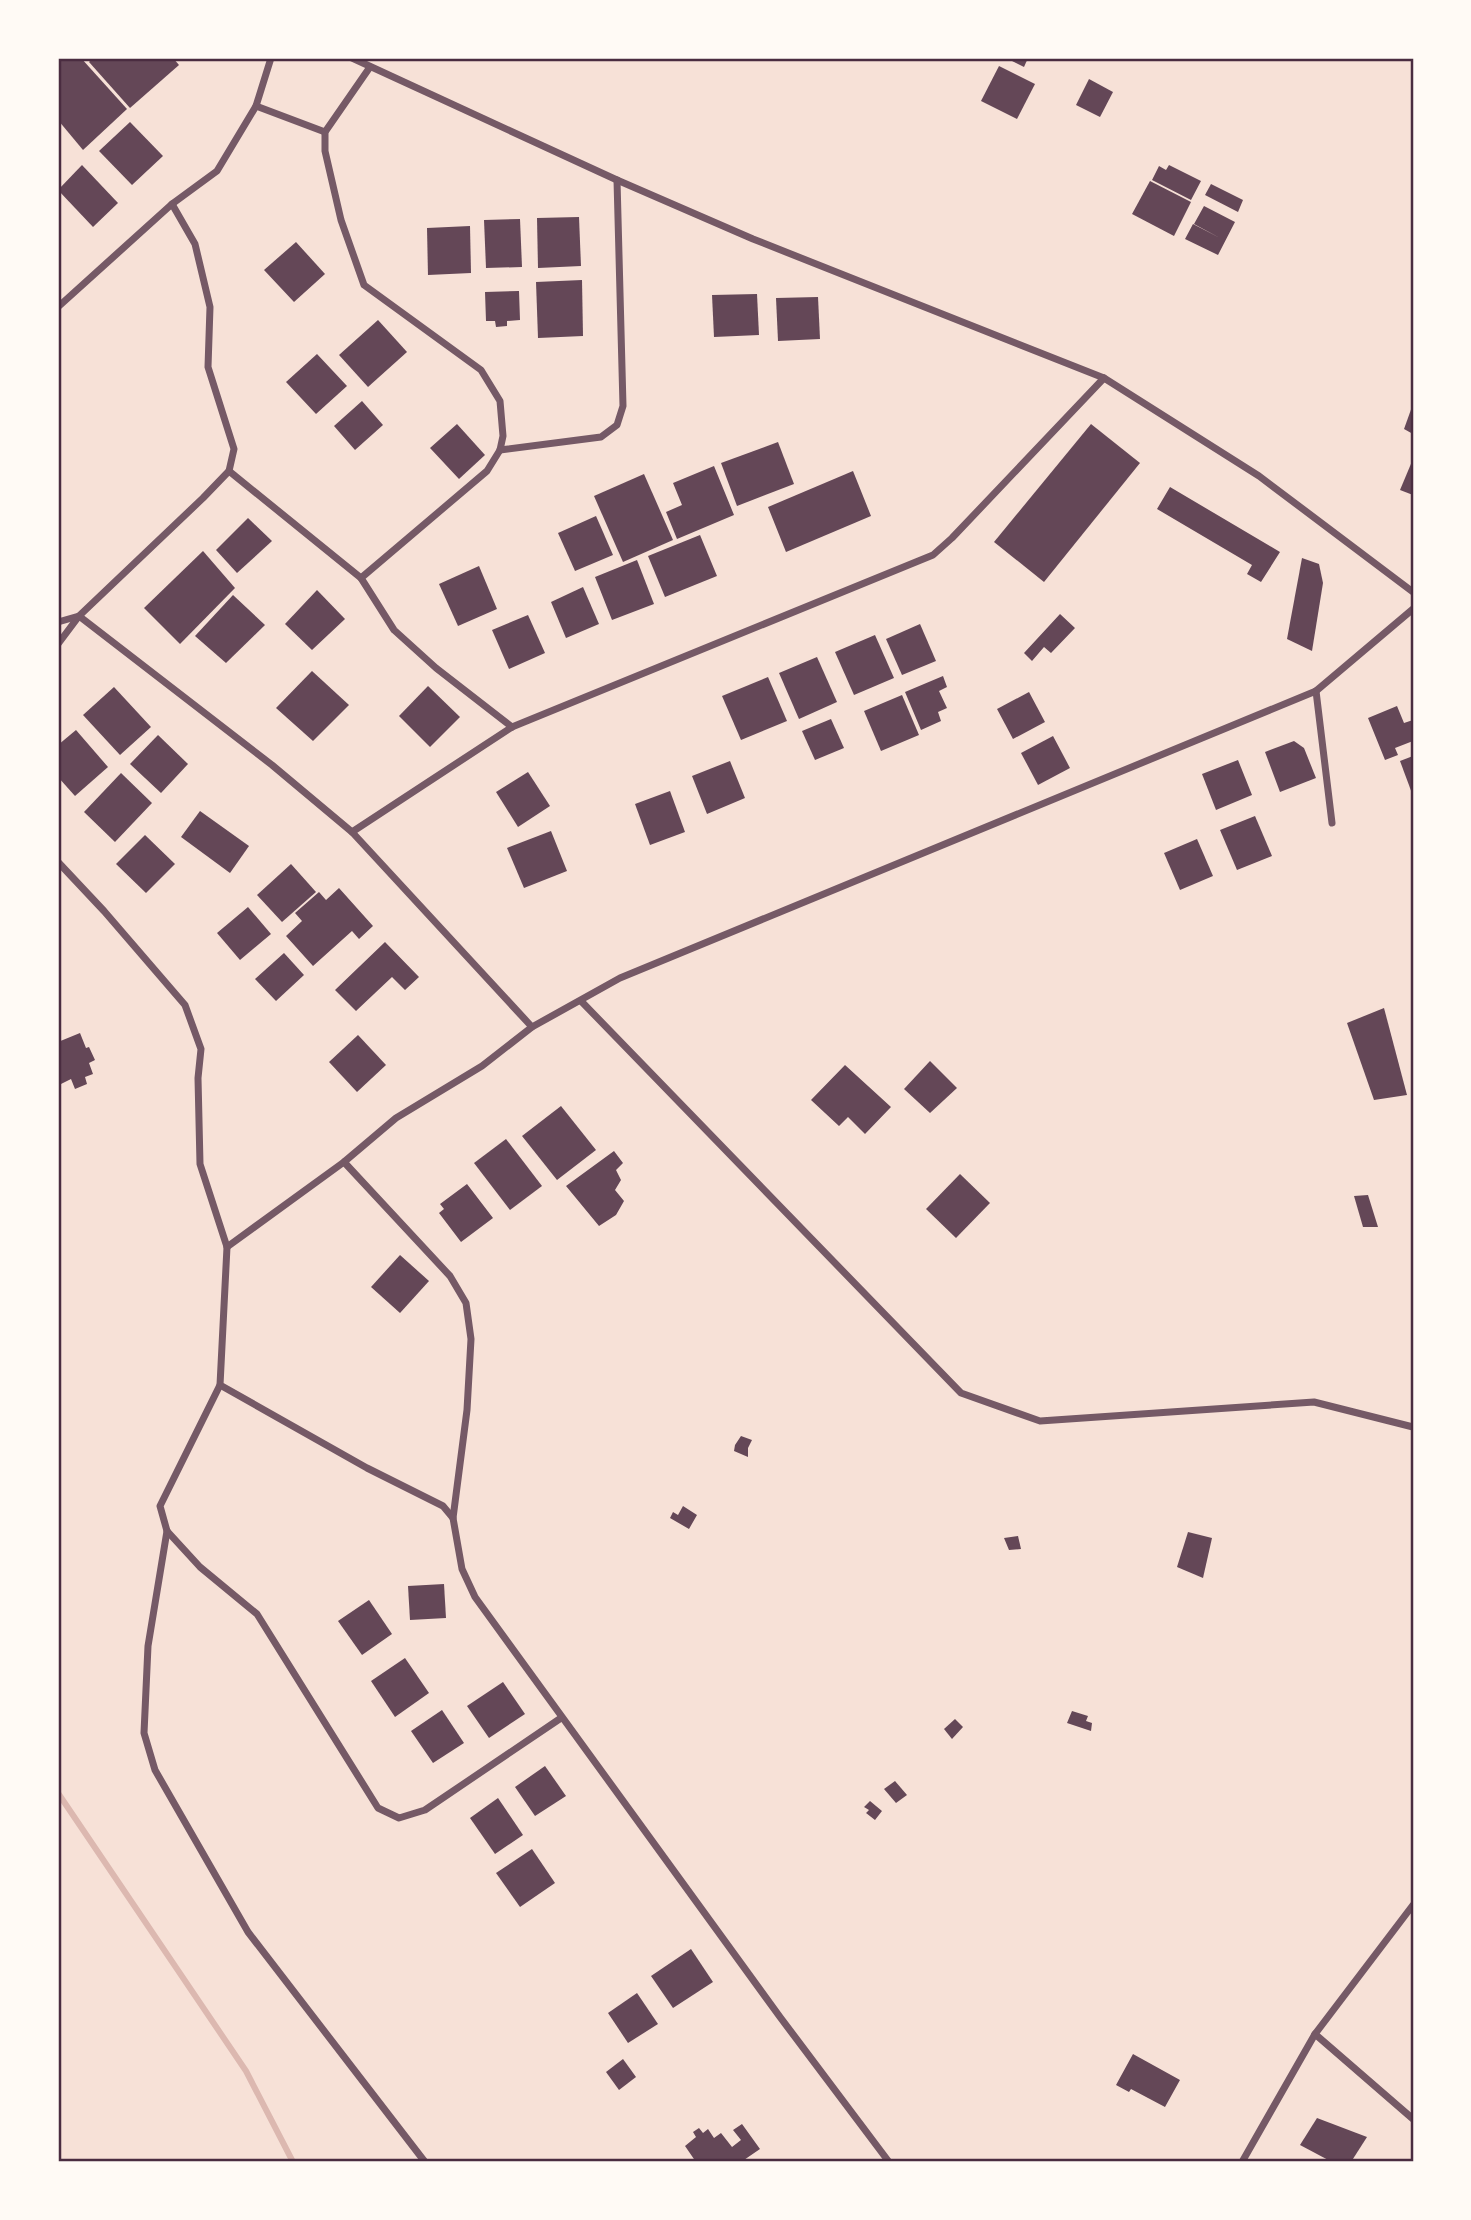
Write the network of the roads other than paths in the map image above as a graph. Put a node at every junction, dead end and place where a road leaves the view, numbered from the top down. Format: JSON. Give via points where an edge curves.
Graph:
{"nodes":[{"id":1,"x":271,"y":58,"type":"edge"},
{"id":2,"x":352,"y":58,"type":"edge"},
{"id":3,"x":370,"y":67,"type":"junction"},
{"id":4,"x":256,"y":106,"type":"junction"},
{"id":5,"x":326,"y":132,"type":"junction"},
{"id":6,"x":617,"y":180,"type":"junction"},
{"id":7,"x":172,"y":204,"type":"junction"},
{"id":8,"x":58,"y":307,"type":"edge"},
{"id":9,"x":1104,"y":378,"type":"junction"},
{"id":10,"x":500,"y":450,"type":"junction"},
{"id":11,"x":229,"y":471,"type":"junction"},
{"id":12,"x":362,"y":578,"type":"junction"},
{"id":13,"x":1413,"y":592,"type":"edge"},
{"id":14,"x":1413,"y":609,"type":"edge"},
{"id":15,"x":79,"y":616,"type":"junction"},
{"id":16,"x":58,"y":622,"type":"edge"},
{"id":17,"x":58,"y":644,"type":"edge"},
{"id":18,"x":1316,"y":691,"type":"junction"},
{"id":19,"x":512,"y":727,"type":"junction"},
{"id":20,"x":1332,"y":823,"type":"dead end"},
{"id":21,"x":352,"y":832,"type":"junction"},
{"id":22,"x":58,"y":862,"type":"edge"},
{"id":23,"x":581,"y":1001,"type":"junction"},
{"id":24,"x":532,"y":1027,"type":"junction"},
{"id":25,"x":344,"y":1162,"type":"junction"},
{"id":26,"x":227,"y":1247,"type":"junction"},
{"id":27,"x":220,"y":1385,"type":"junction"},
{"id":28,"x":1413,"y":1427,"type":"edge"},
{"id":29,"x":453,"y":1518,"type":"junction"},
{"id":30,"x":167,"y":1531,"type":"junction"},
{"id":31,"x":561,"y":1718,"type":"junction"},
{"id":32,"x":1413,"y":1905,"type":"edge"},
{"id":33,"x":1315,"y":2034,"type":"junction"},
{"id":34,"x":1413,"y":2119,"type":"edge"},
{"id":35,"x":425,"y":2162,"type":"edge"},
{"id":36,"x":889,"y":2162,"type":"edge"},
{"id":37,"x":1242,"y":2162,"type":"edge"}],
"edges":[{"from":1,"to":4,"type":"street"},
{"from":2,"to":3,"type":"street"},
{"from":3,"to":5,"type":"street"},
{"from":3,"to":6,"type":"street"},
{"from":4,"to":5,"type":"street"},
{"from":4,"to":7,"type":"street","via":[[217,172]]},
{"from":5,"to":10,"type":"street","via":[[325,151],[341,220],[364,285],[481,370],[499,401]]},
{"from":6,"to":9,"type":"street"},
{"from":6,"to":10,"type":"street","via":[[623,405],[617,425],[601,437]]},
{"from":7,"to":8,"type":"street"},
{"from":7,"to":11,"type":"street","via":[[195,244],[210,307],[208,367],[234,449]]},
{"from":9,"to":13,"type":"street","via":[[1259,476]]},
{"from":9,"to":19,"type":"street","via":[[933,555]]},
{"from":10,"to":12,"type":"street","via":[[487,471]]},
{"from":11,"to":12,"type":"street"},
{"from":11,"to":15,"type":"street"},
{"from":12,"to":19,"type":"street","via":[[394,630]]},
{"from":14,"to":18,"type":"street"},
{"from":15,"to":16,"type":"street"},
{"from":15,"to":17,"type":"street"},
{"from":15,"to":21,"type":"street"},
{"from":18,"to":20,"type":"street"},
{"from":18,"to":23,"type":"street","via":[[620,978]]},
{"from":19,"to":21,"type":"street"},
{"from":21,"to":24,"type":"street"},
{"from":22,"to":26,"type":"street","via":[[185,1005],[201,1049],[200,1164]]},
{"from":23,"to":24,"type":"street"},
{"from":23,"to":28,"type":"street","via":[[961,1393],[1040,1421],[1314,1402]]},
{"from":24,"to":25,"type":"street","via":[[482,1066],[396,1118]]},
{"from":25,"to":26,"type":"street"},
{"from":25,"to":29,"type":"street","via":[[450,1276],[466,1303],[470,1362]]},
{"from":26,"to":27,"type":"street"},
{"from":27,"to":29,"type":"street","via":[[443,1506]]},
{"from":27,"to":30,"type":"street","via":[[160,1506]]},
{"from":29,"to":31,"type":"street","via":[[462,1569],[475,1597]]},
{"from":30,"to":31,"type":"street","via":[[200,1567],[257,1614],[378,1808],[399,1818],[425,1810]]},
{"from":30,"to":35,"type":"street","via":[[148,1646],[144,1733],[155,1770],[248,1932]]},
{"from":31,"to":36,"type":"street"},
{"from":32,"to":33,"type":"street"},
{"from":33,"to":34,"type":"street"},
{"from":33,"to":37,"type":"street"}]}
